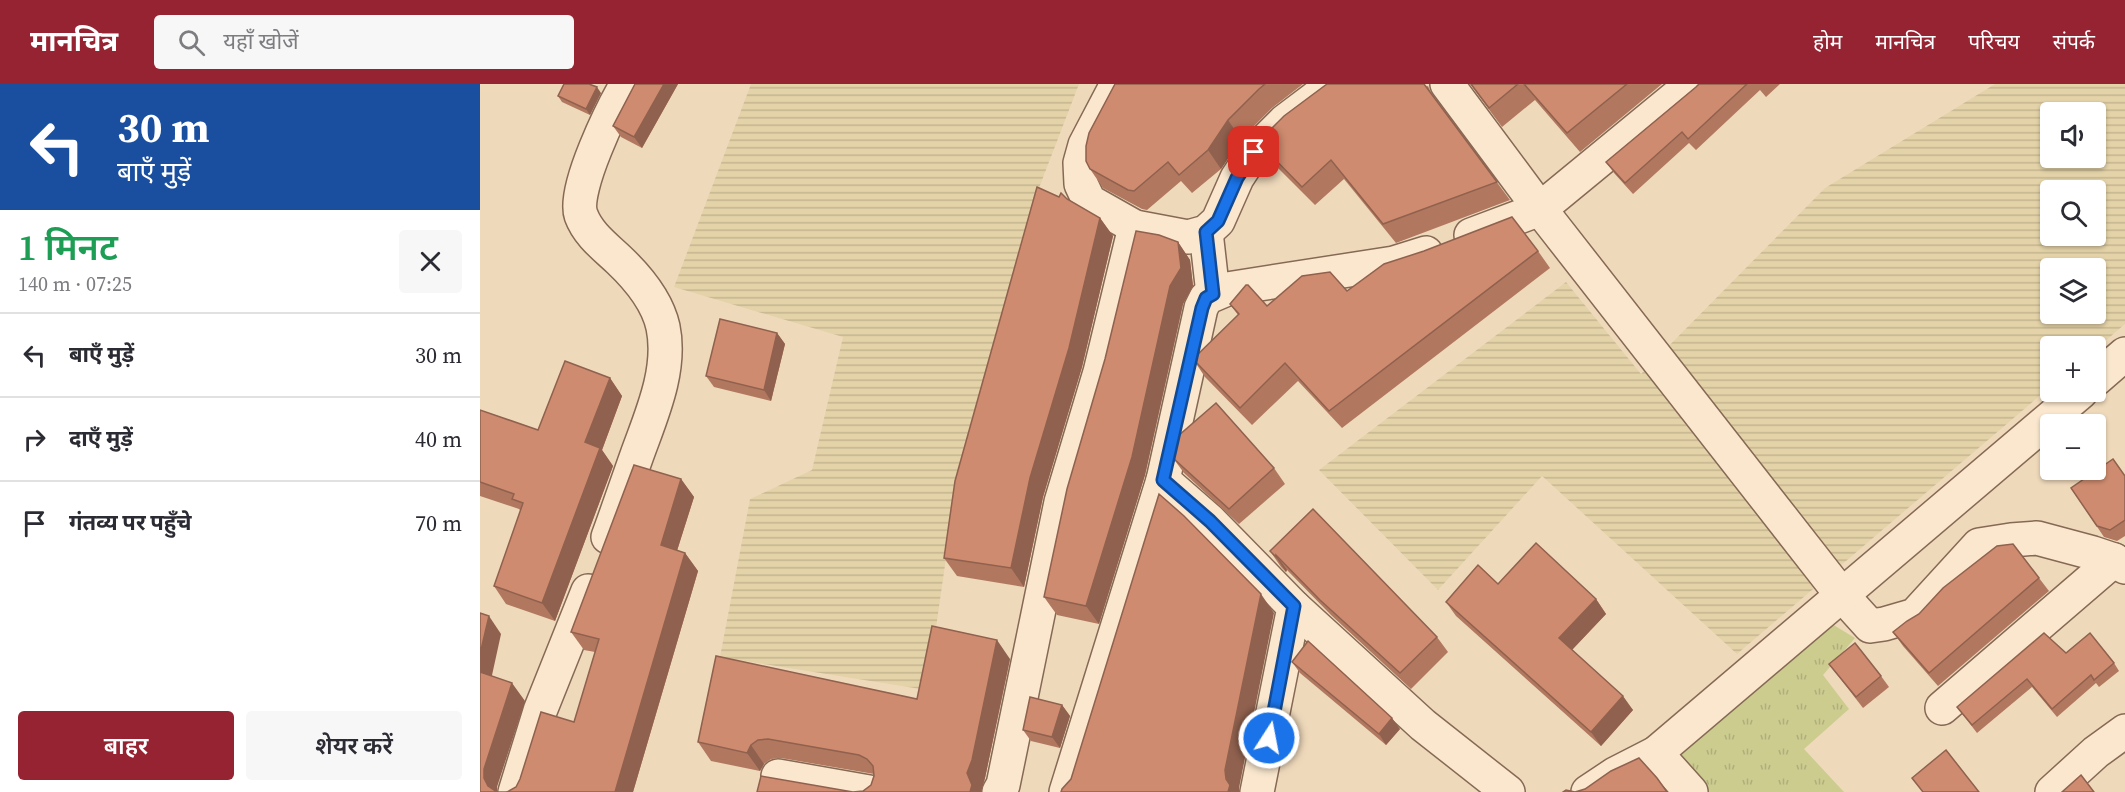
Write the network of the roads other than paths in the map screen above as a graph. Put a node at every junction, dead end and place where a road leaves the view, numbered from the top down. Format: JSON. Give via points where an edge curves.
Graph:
{"nodes":[{"id":1,"x":627,"y":84,"type":"edge"},
{"id":2,"x":1118,"y":84,"type":"edge"},
{"id":3,"x":1334,"y":84,"type":"edge"},
{"id":4,"x":1447,"y":84,"type":"edge"},
{"id":5,"x":1692,"y":84,"type":"edge"},
{"id":6,"x":1540,"y":209,"type":"junction"},
{"id":7,"x":1136,"y":227,"type":"junction"},
{"id":8,"x":1206,"y":232,"type":"junction"},
{"id":9,"x":1213,"y":294,"type":"junction"},
{"id":10,"x":2125,"y":354,"type":"edge"},
{"id":11,"x":2106,"y":370,"type":"edge"},
{"id":12,"x":2069,"y":402,"type":"edge"},
{"id":13,"x":1163,"y":480,"type":"junction"},
{"id":14,"x":2119,"y":564,"type":"edge"},
{"id":15,"x":1841,"y":594,"type":"junction"},
{"id":16,"x":1294,"y":606,"type":"junction"},
{"id":17,"x":1942,"y":708,"type":"dead end"},
{"id":18,"x":2125,"y":731,"type":"edge"},
{"id":19,"x":1656,"y":753,"type":"junction"},
{"id":20,"x":778,"y":776,"type":"edge"},
{"id":21,"x":515,"y":792,"type":"edge"},
{"id":22,"x":869,"y":792,"type":"edge"},
{"id":23,"x":999,"y":792,"type":"edge"},
{"id":24,"x":1066,"y":792,"type":"edge"},
{"id":25,"x":1257,"y":792,"type":"edge"},
{"id":26,"x":1508,"y":792,"type":"edge"},
{"id":27,"x":1588,"y":792,"type":"edge"},
{"id":28,"x":1691,"y":792,"type":"edge"},
{"id":29,"x":2052,"y":792,"type":"edge"}],
"edges":[{"from":1,"to":21,"type":"street","via":[[585,176],[580,212],[589,230],[633,273],[653,301],[663,328],[661,382],[597,569],[540,711]]},
{"from":2,"to":7,"type":"street","via":[[1085,145],[1080,163],[1081,184],[1089,201]]},
{"from":3,"to":8,"type":"street","via":[[1285,121],[1254,152],[1237,178],[1218,221]]},
{"from":4,"to":6,"type":"street"},
{"from":5,"to":6,"type":"street"},
{"from":6,"to":9,"type":"street","via":[[1394,263]]},
{"from":6,"to":15,"type":"street"},
{"from":7,"to":8,"type":"street","via":[[1188,237]]},
{"from":7,"to":23,"type":"street","via":[[1100,372],[1061,502]]},
{"from":8,"to":9,"type":"street"},
{"from":9,"to":13,"type":"street","via":[[1206,298],[1202,308]]},
{"from":10,"to":11,"type":"street"},
{"from":12,"to":15,"type":"street"},
{"from":13,"to":16,"type":"street","via":[[1210,521]]},
{"from":13,"to":24,"type":"street"},
{"from":14,"to":15,"type":"street","via":[[2037,538],[2011,540],[1979,545],[1915,615],[1869,626]]},
{"from":14,"to":17,"type":"street"},
{"from":15,"to":19,"type":"street"},
{"from":16,"to":25,"type":"street"},
{"from":16,"to":26,"type":"street","via":[[1422,725]]},
{"from":18,"to":29,"type":"street"},
{"from":19,"to":27,"type":"street"},
{"from":19,"to":28,"type":"street"},
{"from":20,"to":22,"type":"street"}]}
